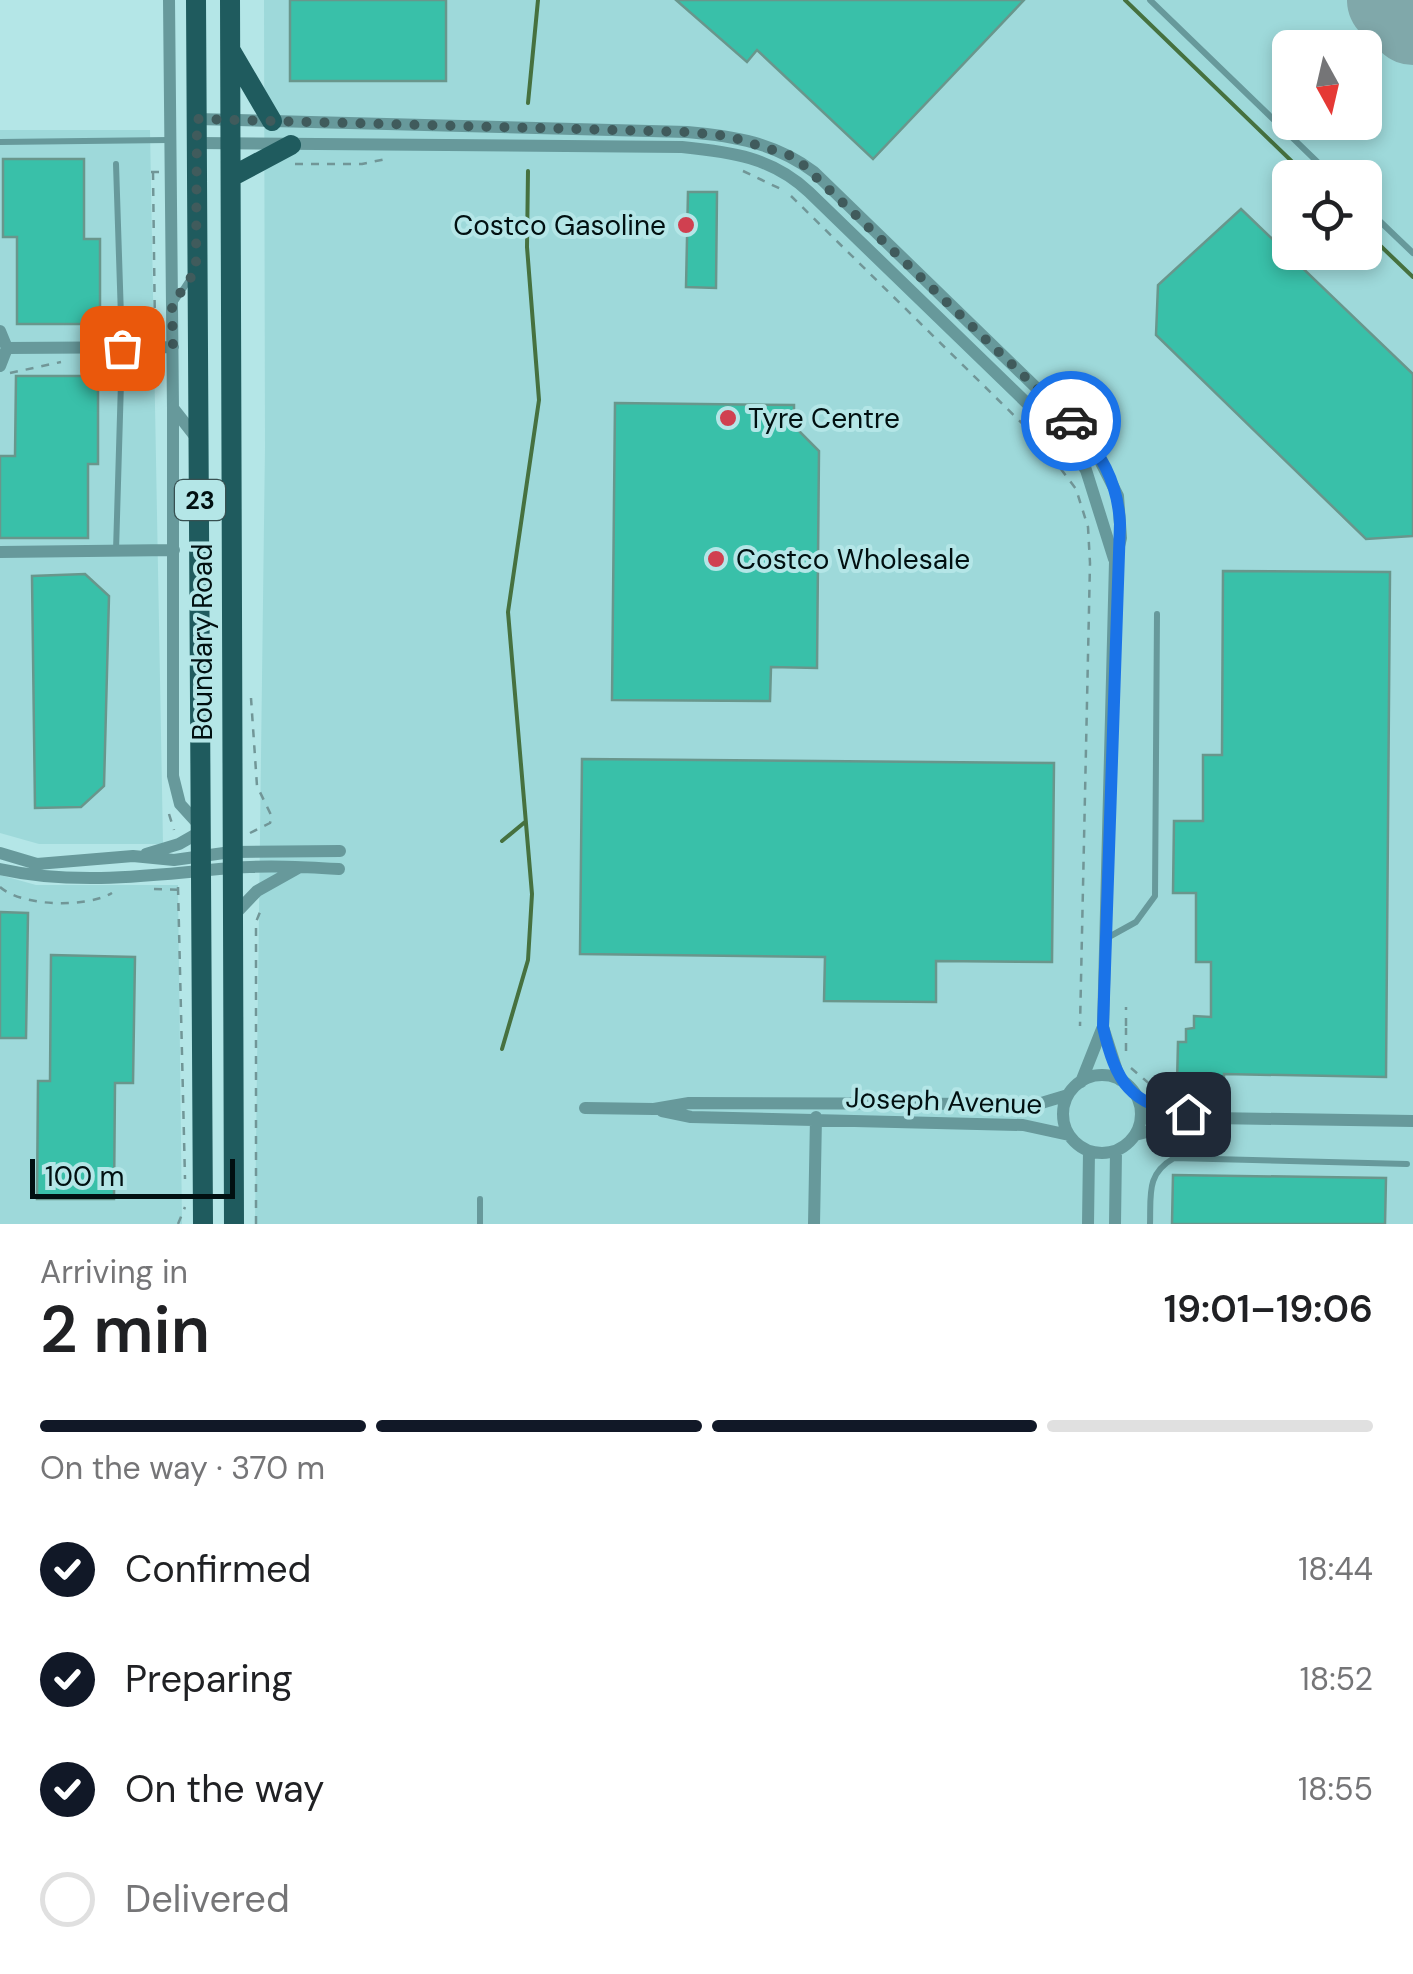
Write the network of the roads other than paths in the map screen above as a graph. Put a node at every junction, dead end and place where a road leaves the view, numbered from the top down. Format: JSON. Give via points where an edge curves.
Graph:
{"nodes":[{"id":1,"x":169,"y":0,"type":"edge"},
{"id":2,"x":230,"y":0,"type":"edge"},
{"id":3,"x":1150,"y":0,"type":"edge"},
{"id":4,"x":193,"y":5,"type":"edge"},
{"id":5,"x":230,"y":49,"type":"junction"},
{"id":6,"x":197,"y":119,"type":"junction"},
{"id":7,"x":230,"y":120,"type":"junction"},
{"id":8,"x":272,"y":121,"type":"junction"},
{"id":9,"x":170,"y":140,"type":"junction"},
{"id":10,"x":0,"y":142,"type":"edge"},
{"id":11,"x":197,"y":143,"type":"junction"},
{"id":12,"x":230,"y":144,"type":"junction"},
{"id":13,"x":292,"y":154,"type":"junction"},
{"id":14,"x":1315,"y":160,"type":"edge"},
{"id":15,"x":116,"y":164,"type":"dead end"},
{"id":16,"x":231,"y":177,"type":"junction"},
{"id":17,"x":1382,"y":223,"type":"edge"},
{"id":18,"x":1413,"y":253,"type":"edge"},
{"id":19,"x":196,"y":270,"type":"junction"},
{"id":20,"x":172,"y":305,"type":"junction"},
{"id":21,"x":0,"y":332,"type":"edge"},
{"id":22,"x":173,"y":347,"type":"junction"},
{"id":23,"x":7,"y":348,"type":"junction"},
{"id":24,"x":122,"y":355,"type":"junction"},
{"id":25,"x":0,"y":366,"type":"edge"},
{"id":26,"x":172,"y":408,"type":"junction"},
{"id":27,"x":200,"y":442,"type":"junction"},
{"id":28,"x":174,"y":550,"type":"junction"},
{"id":29,"x":0,"y":552,"type":"edge"},
{"id":30,"x":116,"y":552,"type":"junction"},
{"id":31,"x":1115,"y":562,"type":"junction"},
{"id":32,"x":1157,"y":614,"type":"dead end"},
{"id":33,"x":200,"y":829,"type":"junction"},
{"id":34,"x":340,"y":851,"type":"dead end"},
{"id":35,"x":0,"y":853,"type":"edge"},
{"id":36,"x":133,"y":856,"type":"junction"},
{"id":37,"x":239,"y":857,"type":"junction"},
{"id":38,"x":202,"y":864,"type":"junction"},
{"id":39,"x":300,"y":867,"type":"junction"},
{"id":40,"x":0,"y":868,"type":"edge"},
{"id":41,"x":339,"y":869,"type":"dead end"},
{"id":42,"x":233,"y":916,"type":"junction"},
{"id":43,"x":1106,"y":939,"type":"junction"},
{"id":44,"x":1103,"y":1027,"type":"junction"},
{"id":45,"x":1120,"y":1080,"type":"junction"},
{"id":46,"x":1081,"y":1082,"type":"junction"},
{"id":47,"x":1068,"y":1096,"type":"junction"},
{"id":48,"x":1139,"y":1101,"type":"junction"},
{"id":49,"x":816,"y":1104,"type":"junction"},
{"id":50,"x":585,"y":1108,"type":"dead end"},
{"id":51,"x":654,"y":1109,"type":"junction"},
{"id":52,"x":1213,"y":1111,"type":"junction"},
{"id":53,"x":1413,"y":1120,"type":"edge"},
{"id":54,"x":815,"y":1121,"type":"junction"},
{"id":55,"x":1069,"y":1135,"type":"junction"},
{"id":56,"x":1135,"y":1135,"type":"junction"},
{"id":57,"x":1089,"y":1151,"type":"junction"},
{"id":58,"x":1116,"y":1151,"type":"junction"},
{"id":59,"x":1407,"y":1164,"type":"dead end"},
{"id":60,"x":480,"y":1200,"type":"dead end"},
{"id":61,"x":203,"y":1224,"type":"edge"},
{"id":62,"x":234,"y":1224,"type":"edge"},
{"id":63,"x":480,"y":1224,"type":"edge"},
{"id":64,"x":814,"y":1224,"type":"edge"},
{"id":65,"x":1088,"y":1224,"type":"edge"},
{"id":66,"x":1114,"y":1224,"type":"edge"},
{"id":67,"x":1150,"y":1224,"type":"edge"}],
"edges":[{"from":1,"to":9,"type":"street"},
{"from":2,"to":5,"type":"main road","name":"Boundary Road","number":"23"},
{"from":3,"to":14,"type":"lane"},
{"from":4,"to":6,"type":"main road","name":"Boundary Road","number":"23"},
{"from":5,"to":7,"type":"main road","name":"Boundary Road","number":"23"},
{"from":5,"to":8,"type":"main road"},
{"from":6,"to":7,"type":"street"},
{"from":6,"to":11,"type":"main road","name":"Boundary Road","number":"23"},
{"from":7,"to":8,"type":"street"},
{"from":7,"to":12,"type":"main road","name":"Boundary Road","number":"23"},
{"from":8,"to":31,"type":"street","via":[[687,132],[728,136],[795,157],[1089,439],[1118,496]]},
{"from":9,"to":10,"type":"lane"},
{"from":9,"to":20,"type":"street"},
{"from":11,"to":12,"type":"street"},
{"from":11,"to":19,"type":"main road","name":"Boundary Road","number":"23"},
{"from":12,"to":13,"type":"street"},
{"from":12,"to":16,"type":"main road","name":"Boundary Road","number":"23"},
{"from":13,"to":16,"type":"main road"},
{"from":13,"to":31,"type":"street","via":[[682,147],[737,152],[770,164],[823,205],[1066,441],[1092,486]]},
{"from":15,"to":24,"type":"lane"},
{"from":16,"to":37,"type":"main road","name":"Boundary Road","number":"23"},
{"from":17,"to":18,"type":"lane"},
{"from":19,"to":20,"type":"lane"},
{"from":19,"to":27,"type":"main road","name":"Boundary Road","number":"23"},
{"from":20,"to":22,"type":"street"},
{"from":21,"to":23,"type":"street"},
{"from":22,"to":24,"type":"street"},
{"from":22,"to":26,"type":"street"},
{"from":23,"to":24,"type":"street"},
{"from":23,"to":25,"type":"street"},
{"from":24,"to":30,"type":"lane"},
{"from":26,"to":27,"type":"street"},
{"from":26,"to":28,"type":"street"},
{"from":27,"to":33,"type":"main road","name":"Boundary Road","number":"23"},
{"from":28,"to":30,"type":"street"},
{"from":28,"to":33,"type":"street","via":[[177,794]]},
{"from":29,"to":30,"type":"street"},
{"from":31,"to":43,"type":"street"},
{"from":32,"to":43,"type":"lane","via":[[1155,896],[1136,922]]},
{"from":33,"to":36,"type":"street","via":[[179,844]]},
{"from":33,"to":38,"type":"main road","name":"Boundary Road","number":"23"},
{"from":34,"to":37,"type":"street"},
{"from":35,"to":36,"type":"street","via":[[37,864]]},
{"from":36,"to":38,"type":"street"},
{"from":37,"to":38,"type":"street"},
{"from":37,"to":39,"type":"street"},
{"from":37,"to":42,"type":"main road","name":"Boundary Road","number":"23"},
{"from":38,"to":40,"type":"street","via":[[180,874],[56,878]]},
{"from":38,"to":61,"type":"main road","name":"Boundary Road","number":"23"},
{"from":39,"to":41,"type":"street"},
{"from":39,"to":42,"type":"street","via":[[258,891]]},
{"from":42,"to":62,"type":"main road","name":"Boundary Road","number":"23"},
{"from":43,"to":44,"type":"street"},
{"from":44,"to":45,"type":"street"},
{"from":44,"to":46,"type":"street"},
{"from":45,"to":46,"type":"street","via":[[1094,1076]]},
{"from":45,"to":48,"type":"street"},
{"from":46,"to":47,"type":"street"},
{"from":47,"to":49,"type":"street","name":"Joseph Avenue","via":[[1038,1104]]},
{"from":47,"to":55,"type":"street","via":[[1063,1116]]},
{"from":48,"to":52,"type":"street","via":[[1163,1110]]},
{"from":48,"to":56,"type":"street"},
{"from":49,"to":51,"type":"street","name":"Joseph Avenue"},
{"from":49,"to":54,"type":"street","name":"Joseph Avenue"},
{"from":50,"to":51,"type":"street","name":"Joseph Avenue"},
{"from":51,"to":54,"type":"street","name":"Joseph Avenue","via":[[691,1117]]},
{"from":52,"to":53,"type":"street"},
{"from":52,"to":56,"type":"street"},
{"from":54,"to":55,"type":"street","name":"Joseph Avenue","via":[[1023,1124]]},
{"from":54,"to":64,"type":"street","name":"Joseph Avenue"},
{"from":55,"to":57,"type":"street"},
{"from":56,"to":58,"type":"street"},
{"from":57,"to":58,"type":"street"},
{"from":57,"to":65,"type":"street"},
{"from":58,"to":66,"type":"street"},
{"from":59,"to":67,"type":"lane","via":[[1174,1158],[1151,1178]]},
{"from":60,"to":63,"type":"lane"}]}
